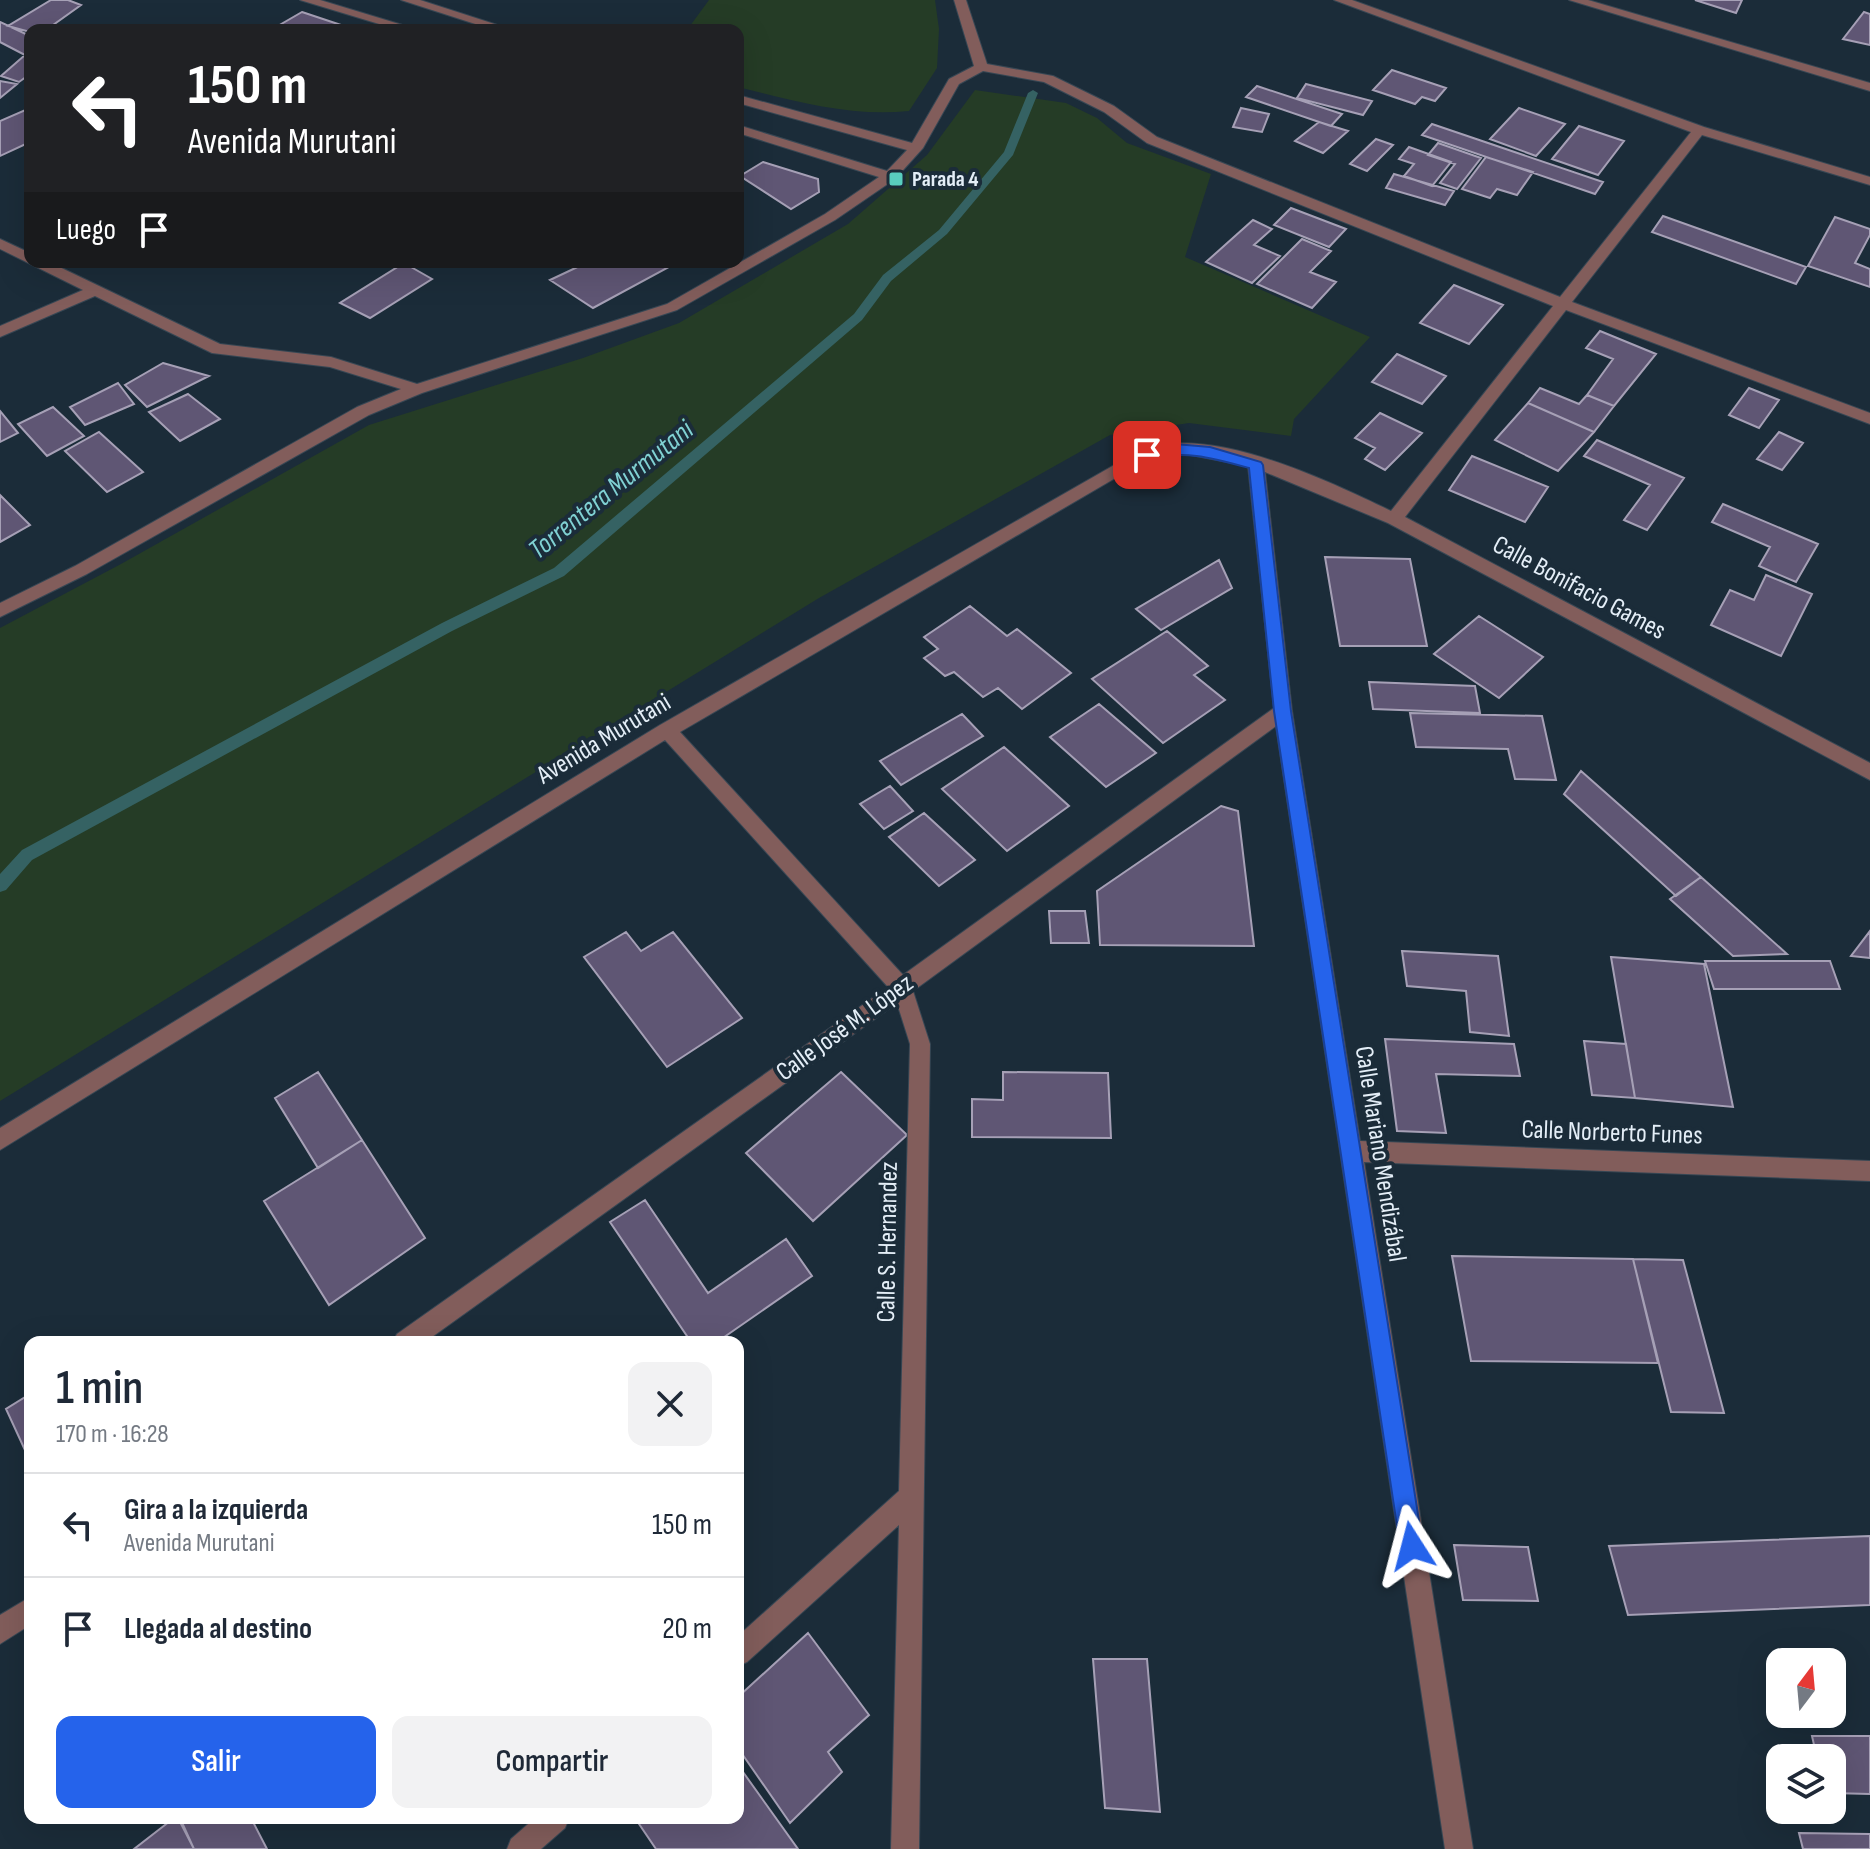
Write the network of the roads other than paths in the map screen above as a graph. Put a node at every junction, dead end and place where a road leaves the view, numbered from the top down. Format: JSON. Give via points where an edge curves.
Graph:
{"nodes":[{"id":1,"x":306,"y":0,"type":"edge"},
{"id":2,"x":407,"y":0,"type":"edge"},
{"id":3,"x":960,"y":0,"type":"edge"},
{"id":4,"x":1340,"y":0,"type":"edge"},
{"id":5,"x":1575,"y":0,"type":"edge"},
{"id":6,"x":392,"y":24,"type":"edge"},
{"id":7,"x":487,"y":24,"type":"edge"},
{"id":8,"x":981,"y":67,"type":"junction"},
{"id":9,"x":1870,"y":87,"type":"edge"},
{"id":10,"x":744,"y":101,"type":"edge"},
{"id":11,"x":1699,"y":130,"type":"junction"},
{"id":12,"x":744,"y":131,"type":"edge"},
{"id":13,"x":916,"y":148,"type":"junction"},
{"id":14,"x":890,"y":176,"type":"junction"},
{"id":15,"x":1870,"y":181,"type":"edge"},
{"id":16,"x":0,"y":243,"type":"edge"},
{"id":17,"x":24,"y":256,"type":"edge"},
{"id":18,"x":744,"y":266,"type":"edge"},
{"id":19,"x":49,"y":268,"type":"edge"},
{"id":20,"x":740,"y":268,"type":"edge"},
{"id":21,"x":93,"y":291,"type":"junction"},
{"id":22,"x":1563,"y":304,"type":"junction"},
{"id":23,"x":0,"y":332,"type":"edge"},
{"id":24,"x":417,"y":389,"type":"junction"},
{"id":25,"x":1870,"y":419,"type":"edge"},
{"id":26,"x":1256,"y":465,"type":"junction"},
{"id":27,"x":1394,"y":519,"type":"junction"},
{"id":28,"x":0,"y":611,"type":"edge"},
{"id":29,"x":1283,"y":711,"type":"junction"},
{"id":30,"x":667,"y":730,"type":"junction"},
{"id":31,"x":1870,"y":772,"type":"edge"},
{"id":32,"x":902,"y":988,"type":"junction"},
{"id":33,"x":0,"y":1140,"type":"edge"},
{"id":34,"x":1351,"y":1151,"type":"junction"},
{"id":35,"x":1870,"y":1171,"type":"edge"},
{"id":36,"x":413,"y":1336,"type":"edge"},
{"id":37,"x":912,"y":1496,"type":"junction"},
{"id":38,"x":24,"y":1614,"type":"edge"},
{"id":39,"x":0,"y":1631,"type":"edge"},
{"id":40,"x":744,"y":1648,"type":"edge"},
{"id":41,"x":548,"y":1824,"type":"edge"},
{"id":42,"x":521,"y":1849,"type":"edge"},
{"id":43,"x":905,"y":1849,"type":"edge"},
{"id":44,"x":1459,"y":1849,"type":"edge"}],
"edges":[{"from":1,"to":6,"type":"street"},
{"from":2,"to":7,"type":"street"},
{"from":3,"to":8,"type":"street"},
{"from":4,"to":11,"type":"street"},
{"from":5,"to":9,"type":"street"},
{"from":8,"to":13,"type":"street","via":[[954,82]]},
{"from":8,"to":22,"type":"street","via":[[1048,79],[1109,109],[1152,140]]},
{"from":10,"to":13,"type":"street"},
{"from":11,"to":15,"type":"street"},
{"from":11,"to":22,"type":"street"},
{"from":12,"to":14,"type":"street"},
{"from":13,"to":14,"type":"street"},
{"from":14,"to":18,"type":"street"},
{"from":16,"to":17,"type":"street"},
{"from":19,"to":21,"type":"street"},
{"from":20,"to":24,"type":"street","via":[[672,307]]},
{"from":21,"to":23,"type":"street"},
{"from":21,"to":24,"type":"street","via":[[217,349],[331,362]]},
{"from":22,"to":25,"type":"street"},
{"from":22,"to":27,"type":"street"},
{"from":24,"to":28,"type":"street","via":[[363,411]]},
{"from":26,"to":27,"type":"street","name":"Calle Bonifacio Games","via":[[1323,485]]},
{"from":26,"to":29,"type":"street","name":"Calle Mariano Mendizábal"},
{"from":26,"to":30,"type":"street","name":"Avenida Murutani","via":[[1210,452],[1163,448],[1130,462]]},
{"from":27,"to":31,"type":"street","name":"Calle Bonifacio Games"},
{"from":29,"to":32,"type":"street","name":"Calle José M. López"},
{"from":29,"to":34,"type":"street","name":"Calle Mariano Mendizábal"},
{"from":30,"to":32,"type":"street","name":"Calle S. Hernandez"},
{"from":30,"to":33,"type":"street","name":"Avenida Murutani"},
{"from":32,"to":36,"type":"street","name":"Calle José M. López"},
{"from":32,"to":37,"type":"street","name":"Calle S. Hernandez","via":[[920,1044]]},
{"from":34,"to":35,"type":"street","name":"Calle Norberto Funes"},
{"from":34,"to":44,"type":"street","name":"Calle Mariano Mendizábal"},
{"from":37,"to":40,"type":"street"},
{"from":37,"to":43,"type":"street","name":"Calle S. Hernandez"},
{"from":38,"to":39,"type":"street"},
{"from":41,"to":42,"type":"street"}]}
